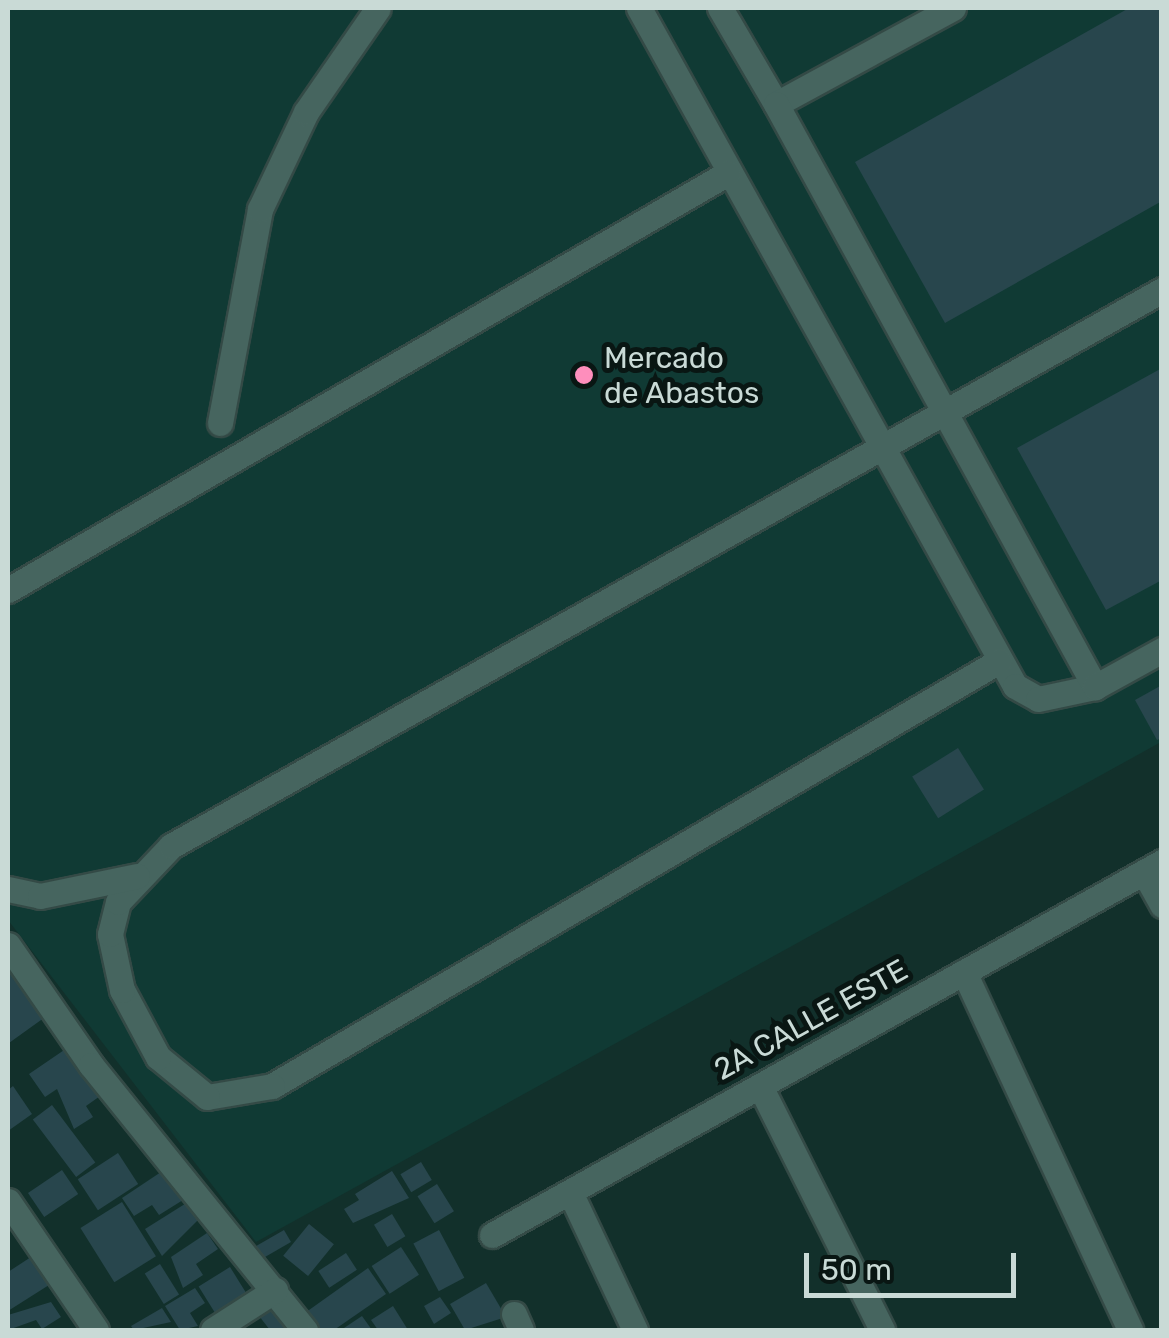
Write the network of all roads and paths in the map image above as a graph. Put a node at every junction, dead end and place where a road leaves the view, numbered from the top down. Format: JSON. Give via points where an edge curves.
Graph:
{"nodes":[{"id":1,"x":378,"y":8,"type":"edge"},
{"id":2,"x":639,"y":8,"type":"edge"},
{"id":3,"x":720,"y":8,"type":"edge"},
{"id":4,"x":952,"y":8,"type":"edge"},
{"id":5,"x":776,"y":104,"type":"junction"},
{"id":6,"x":728,"y":173,"type":"junction"},
{"id":7,"x":1162,"y":290,"type":"edge"},
{"id":8,"x":944,"y":412,"type":"junction"},
{"id":9,"x":220,"y":422,"type":"dead end"},
{"id":10,"x":884,"y":448,"type":"junction"},
{"id":11,"x":8,"y":590,"type":"edge"},
{"id":12,"x":1162,"y":650,"type":"edge"},
{"id":13,"x":999,"y":660,"type":"junction"},
{"id":14,"x":1095,"y":687,"type":"junction"},
{"id":15,"x":1153,"y":867,"type":"edge"},
{"id":16,"x":137,"y":876,"type":"junction"},
{"id":17,"x":8,"y":889,"type":"edge"},
{"id":18,"x":1162,"y":905,"type":"edge"},
{"id":19,"x":8,"y":945,"type":"edge"},
{"id":20,"x":964,"y":972,"type":"junction"},
{"id":21,"x":760,"y":1086,"type":"junction"},
{"id":22,"x":570,"y":1192,"type":"junction"},
{"id":23,"x":8,"y":1201,"type":"edge"},
{"id":24,"x":492,"y":1235,"type":"dead end"},
{"id":25,"x":275,"y":1290,"type":"junction"},
{"id":26,"x":96,"y":1330,"type":"edge"},
{"id":27,"x":214,"y":1330,"type":"edge"},
{"id":28,"x":305,"y":1330,"type":"edge"},
{"id":29,"x":635,"y":1330,"type":"edge"},
{"id":30,"x":882,"y":1330,"type":"edge"},
{"id":31,"x":1130,"y":1330,"type":"edge"}],
"edges":[{"from":1,"to":9,"type":"street","via":[[306,112],[260,209]]},
{"from":2,"to":6,"type":"street"},
{"from":3,"to":5,"type":"street"},
{"from":4,"to":5,"type":"street"},
{"from":5,"to":8,"type":"street"},
{"from":6,"to":10,"type":"street"},
{"from":6,"to":11,"type":"street"},
{"from":7,"to":8,"type":"street"},
{"from":8,"to":10,"type":"street"},
{"from":8,"to":14,"type":"street"},
{"from":10,"to":13,"type":"street"},
{"from":10,"to":16,"type":"street","via":[[171,846]]},
{"from":12,"to":14,"type":"street"},
{"from":13,"to":14,"type":"street","via":[[1015,686],[1038,700]]},
{"from":13,"to":16,"type":"street","via":[[272,1086],[237,1097],[206,1097],[180,1080],[158,1057],[122,990],[110,934],[118,902]]},
{"from":15,"to":18,"type":"street"},
{"from":15,"to":20,"type":"street","name":"2A CALLE ESTE"},
{"from":16,"to":17,"type":"street","via":[[40,896]]},
{"from":19,"to":25,"type":"street","via":[[91,1065]]},
{"from":20,"to":21,"type":"street","name":"2A CALLE ESTE"},
{"from":20,"to":31,"type":"street"},
{"from":21,"to":22,"type":"street","name":"2A CALLE ESTE"},
{"from":21,"to":30,"type":"street"},
{"from":22,"to":24,"type":"street","name":"2A CALLE ESTE"},
{"from":22,"to":29,"type":"street"},
{"from":23,"to":26,"type":"street"},
{"from":25,"to":27,"type":"street"},
{"from":25,"to":28,"type":"street"}]}
